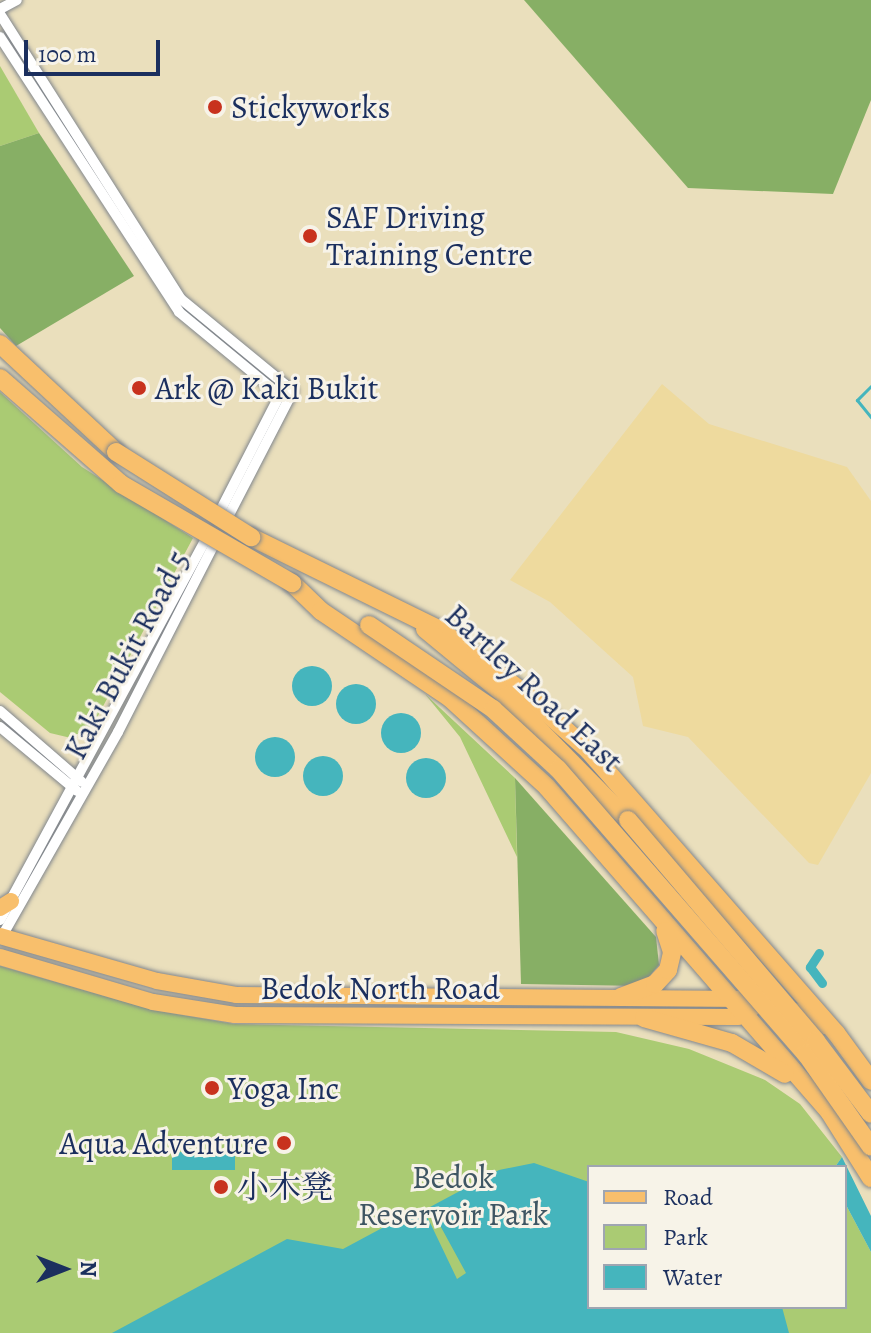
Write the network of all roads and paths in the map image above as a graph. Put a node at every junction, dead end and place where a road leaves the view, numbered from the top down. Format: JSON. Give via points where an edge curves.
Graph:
{"nodes":[{"id":1,"x":17,"y":0,"type":"edge"},
{"id":2,"x":0,"y":12,"type":"edge"},
{"id":3,"x":0,"y":37,"type":"edge"},
{"id":4,"x":0,"y":344,"type":"edge"},
{"id":5,"x":0,"y":378,"type":"edge"},
{"id":6,"x":286,"y":393,"type":"junction"},
{"id":7,"x":292,"y":583,"type":"junction"},
{"id":8,"x":418,"y":620,"type":"junction"},
{"id":9,"x":0,"y":711,"type":"edge"},
{"id":10,"x":0,"y":727,"type":"edge"},
{"id":11,"x":80,"y":787,"type":"junction"},
{"id":12,"x":5,"y":904,"type":"edge"},
{"id":13,"x":659,"y":919,"type":"junction"},
{"id":14,"x":0,"y":933,"type":"edge"},
{"id":15,"x":759,"y":946,"type":"junction"},
{"id":16,"x":0,"y":957,"type":"edge"},
{"id":17,"x":254,"y":996,"type":"junction"},
{"id":18,"x":621,"y":997,"type":"junction"},
{"id":19,"x":729,"y":998,"type":"junction"},
{"id":20,"x":759,"y":1000,"type":"junction"},
{"id":21,"x":273,"y":1015,"type":"junction"},
{"id":22,"x":744,"y":1016,"type":"junction"},
{"id":23,"x":644,"y":1018,"type":"junction"},
{"id":24,"x":836,"y":1033,"type":"junction"},
{"id":25,"x":871,"y":1081,"type":"edge"},
{"id":26,"x":810,"y":1092,"type":"junction"},
{"id":27,"x":871,"y":1114,"type":"edge"},
{"id":28,"x":871,"y":1147,"type":"edge"},
{"id":29,"x":871,"y":1178,"type":"edge"}],
"edges":[{"from":1,"to":2,"type":"street"},
{"from":2,"to":6,"type":"street","via":[[181,299]]},
{"from":3,"to":6,"type":"street","via":[[179,312]]},
{"from":4,"to":8,"type":"highway","name":"Bartley Road East","bridge":true,"via":[[105,442],[176,493]]},
{"from":5,"to":7,"type":"highway","name":"Bartley Road East","bridge":true,"via":[[89,460],[140,497]]},
{"from":6,"to":11,"type":"street","name":"Kaki Bukit Road 5"},
{"from":7,"to":13,"type":"highway","via":[[321,611],[450,698],[547,787]]},
{"from":7,"to":28,"type":"highway","name":"Bartley Road East","bridge":true,"via":[[456,681],[558,769],[806,1054]]},
{"from":8,"to":15,"type":"highway","via":[[477,653],[586,748]]},
{"from":8,"to":27,"type":"highway","name":"Bartley Road East","bridge":true,"via":[[575,761],[816,1041]]},
{"from":9,"to":11,"type":"street"},
{"from":10,"to":11,"type":"street"},
{"from":11,"to":12,"type":"street","name":"Kaki Bukit Road 5"},
{"from":11,"to":14,"type":"street","name":"Kaki Bukit Road 5"},
{"from":12,"to":14,"type":"street","name":"Kaki Bukit Road 5"},
{"from":13,"to":18,"type":"highway","via":[[671,945],[668,970],[655,984]]},
{"from":13,"to":19,"type":"highway"},
{"from":14,"to":17,"type":"main road","name":"Bedok North Road","via":[[157,981]]},
{"from":15,"to":20,"type":"main road","via":[[765,972]]},
{"from":15,"to":24,"type":"highway"},
{"from":16,"to":21,"type":"main road","name":"Bedok North Road","via":[[153,1002],[235,1015]]},
{"from":17,"to":18,"type":"main road","name":"Bedok North Road"},
{"from":17,"to":21,"type":"main road"},
{"from":18,"to":19,"type":"main road","name":"Bedok North Road"},
{"from":19,"to":20,"type":"main road","name":"Bedok North Road"},
{"from":19,"to":22,"type":"highway"},
{"from":20,"to":22,"type":"main road"},
{"from":20,"to":24,"type":"main road","name":"Bedok North Road","via":[[796,1009]]},
{"from":21,"to":23,"type":"main road","name":"Bedok North Road"},
{"from":22,"to":23,"type":"main road","name":"Bedok North Road"},
{"from":22,"to":26,"type":"highway"},
{"from":23,"to":26,"type":"highway","via":[[732,1043]]},
{"from":24,"to":25,"type":"highway"},
{"from":26,"to":29,"type":"highway","via":[[847,1136]]}]}
